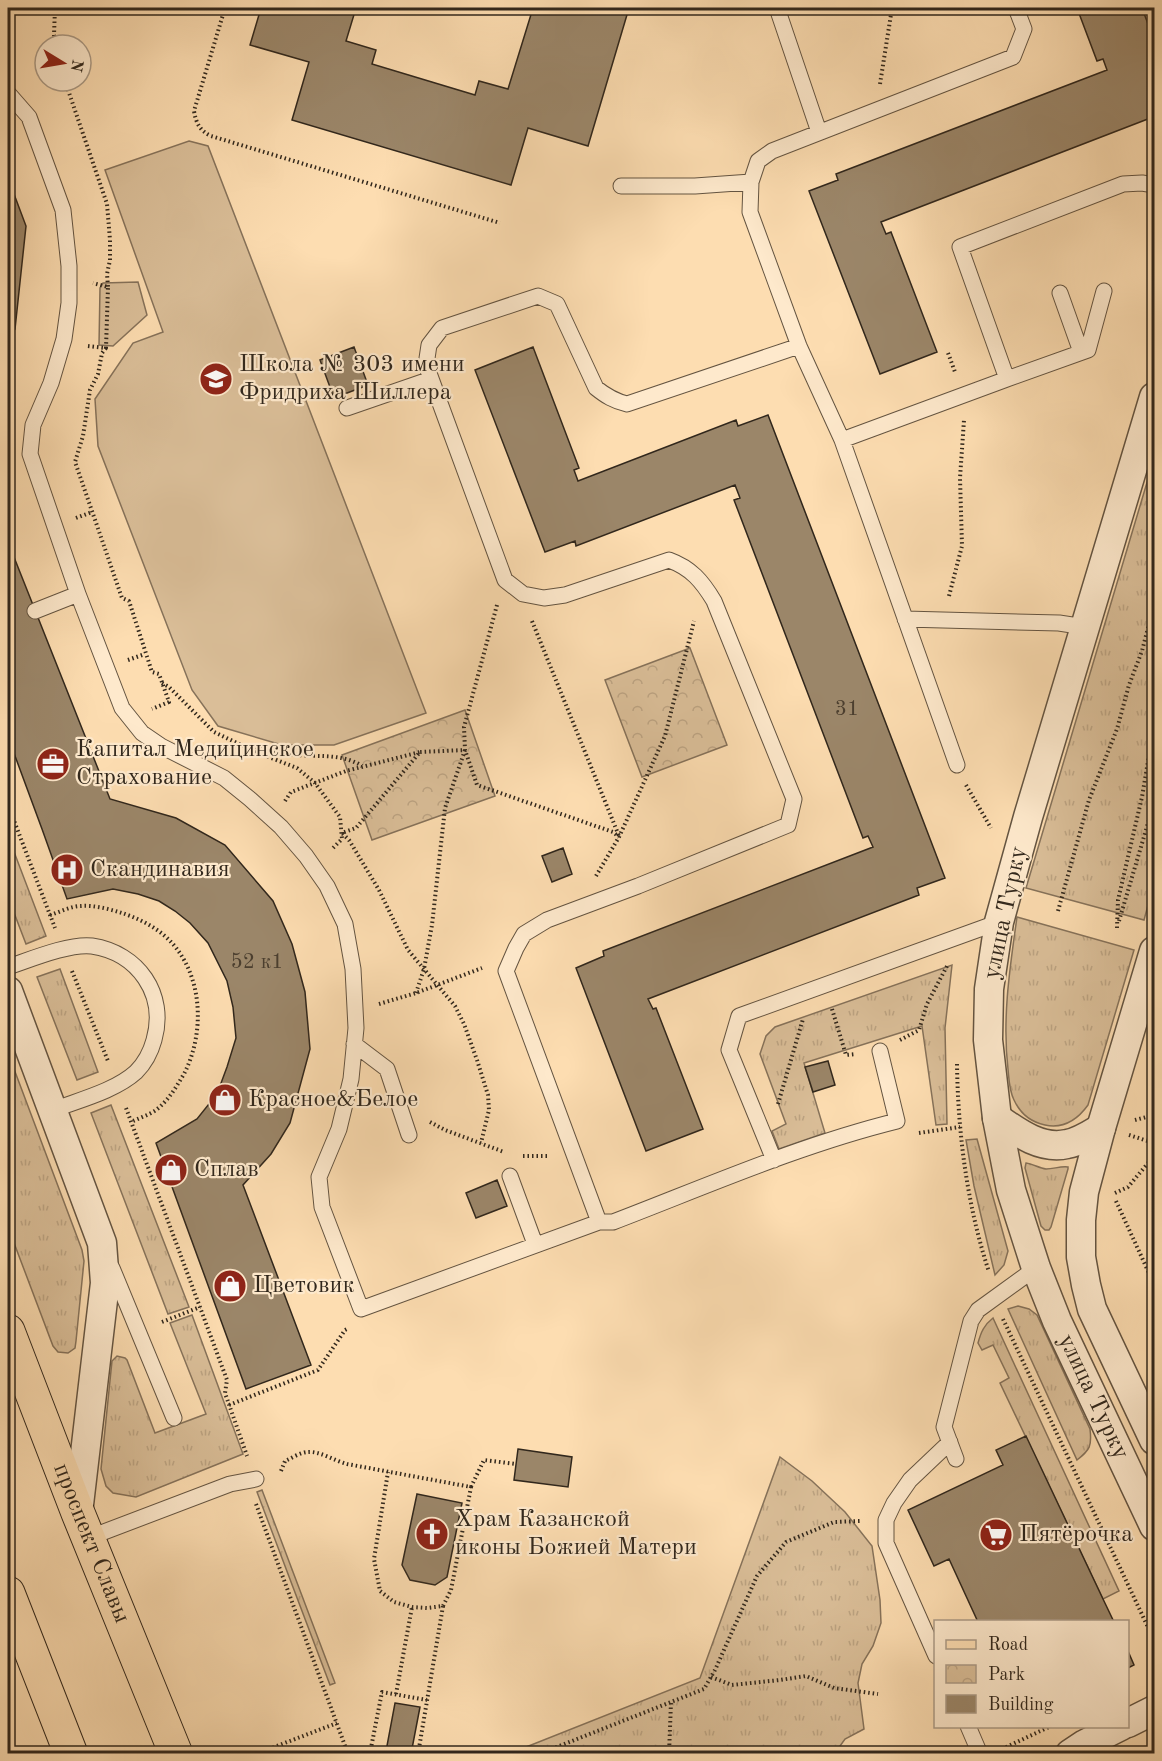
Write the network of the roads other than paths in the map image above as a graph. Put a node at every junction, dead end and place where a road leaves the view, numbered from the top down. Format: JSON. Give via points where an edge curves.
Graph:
{"nodes":[{"id":1,"x":777,"y":8,"type":"edge"},
{"id":2,"x":1016,"y":8,"type":"edge"},
{"id":3,"x":8,"y":93,"type":"edge"},
{"id":4,"x":819,"y":132,"type":"junction"},
{"id":5,"x":752,"y":182,"type":"junction"},
{"id":6,"x":1155,"y":185,"type":"edge"},
{"id":7,"x":621,"y":186,"type":"dead end"},
{"id":8,"x":1104,"y":291,"type":"dead end"},
{"id":9,"x":1060,"y":293,"type":"dead end"},
{"id":10,"x":799,"y":346,"type":"junction"},
{"id":11,"x":1081,"y":352,"type":"junction"},
{"id":12,"x":431,"y":379,"type":"junction"},
{"id":13,"x":1007,"y":379,"type":"junction"},
{"id":14,"x":1155,"y":397,"type":"edge"},
{"id":15,"x":347,"y":408,"type":"dead end"},
{"id":16,"x":842,"y":440,"type":"junction"},
{"id":17,"x":78,"y":594,"type":"junction"},
{"id":18,"x":35,"y":611,"type":"dead end"},
{"id":19,"x":906,"y":619,"type":"junction"},
{"id":20,"x":1085,"y":627,"type":"junction"},
{"id":21,"x":957,"y":765,"type":"dead end"},
{"id":22,"x":999,"y":922,"type":"junction"},
{"id":23,"x":1155,"y":951,"type":"edge"},
{"id":24,"x":8,"y":967,"type":"edge"},
{"id":25,"x":8,"y":991,"type":"edge"},
{"id":26,"x":354,"y":1044,"type":"junction"},
{"id":27,"x":880,"y":1051,"type":"road end"},
{"id":28,"x":53,"y":1110,"type":"junction"},
{"id":29,"x":998,"y":1118,"type":"junction"},
{"id":30,"x":1115,"y":1131,"type":"junction"},
{"id":31,"x":409,"y":1136,"type":"dead end"},
{"id":32,"x":774,"y":1160,"type":"junction"},
{"id":33,"x":510,"y":1176,"type":"dead end"},
{"id":34,"x":599,"y":1222,"type":"junction"},
{"id":35,"x":102,"y":1243,"type":"junction"},
{"id":36,"x":535,"y":1244,"type":"junction"},
{"id":37,"x":1036,"y":1269,"type":"junction"},
{"id":38,"x":8,"y":1331,"type":"edge"},
{"id":39,"x":174,"y":1418,"type":"dead end"},
{"id":40,"x":1155,"y":1440,"type":"edge"},
{"id":41,"x":950,"y":1442,"type":"junction"},
{"id":42,"x":956,"y":1458,"type":"dead end"},
{"id":43,"x":252,"y":1480,"type":"road end"},
{"id":44,"x":83,"y":1526,"type":"junction"},
{"id":45,"x":1155,"y":1526,"type":"edge"},
{"id":46,"x":8,"y":1593,"type":"edge"},
{"id":47,"x":934,"y":1652,"type":"edge"},
{"id":48,"x":1155,"y":1710,"type":"edge"},
{"id":49,"x":1129,"y":1723,"type":"edge"},
{"id":50,"x":969,"y":1728,"type":"edge"},
{"id":51,"x":1117,"y":1728,"type":"edge"},
{"id":52,"x":71,"y":1754,"type":"edge"},
{"id":53,"x":176,"y":1754,"type":"edge"},
{"id":54,"x":980,"y":1754,"type":"edge"},
{"id":55,"x":1070,"y":1754,"type":"edge"}],
"edges":[{"from":1,"to":4,"type":"lane"},
{"from":2,"to":4,"type":"lane","via":[[1024,29],[1012,57]]},
{"from":3,"to":17,"type":"lane","via":[[29,117],[63,210],[69,303],[64,339],[33,425],[30,454]]},
{"from":4,"to":5,"type":"lane","via":[[772,151],[758,161]]},
{"from":5,"to":7,"type":"lane"},
{"from":5,"to":10,"type":"lane","via":[[750,212]]},
{"from":6,"to":13,"type":"lane","via":[[1123,184],[960,247]]},
{"from":8,"to":11,"type":"lane","via":[[1088,350]]},
{"from":9,"to":11,"type":"lane"},
{"from":10,"to":12,"type":"lane","via":[[627,404],[596,388],[557,304],[538,296],[442,328],[429,345],[426,365]]},
{"from":10,"to":16,"type":"lane"},
{"from":11,"to":13,"type":"lane"},
{"from":12,"to":15,"type":"lane"},
{"from":12,"to":34,"type":"lane","via":[[505,580],[523,594],[544,598],[565,595],[669,560],[683,565],[704,583],[714,601],[794,799],[788,825],[547,920],[524,934],[516,948],[506,971]]},
{"from":13,"to":16,"type":"lane"},
{"from":14,"to":20,"type":"street","name":"улица Турку"},
{"from":16,"to":19,"type":"lane"},
{"from":17,"to":18,"type":"lane"},
{"from":17,"to":26,"type":"lane","via":[[128,718],[161,746],[224,778],[250,799],[294,842],[327,886],[345,924],[353,969]]},
{"from":19,"to":20,"type":"lane"},
{"from":19,"to":21,"type":"lane"},
{"from":20,"to":22,"type":"street","name":"улица Турку"},
{"from":22,"to":29,"type":"street","name":"улица Турку","via":[[989,989],[988,1040]]},
{"from":22,"to":32,"type":"lane","via":[[739,1016],[729,1050]]},
{"from":23,"to":30,"type":"street","name":"улица Турку"},
{"from":24,"to":28,"type":"lane","via":[[89,945],[112,951],[133,963],[148,982],[157,1004],[154,1040],[137,1071],[117,1085]]},
{"from":25,"to":28,"type":"street"},
{"from":26,"to":31,"type":"lane","via":[[387,1069]]},
{"from":26,"to":36,"type":"lane","via":[[351,1079],[339,1129],[319,1177],[322,1207],[361,1309]]},
{"from":27,"to":32,"type":"lane","via":[[897,1121]]},
{"from":28,"to":35,"type":"street"},
{"from":29,"to":30,"type":"street","via":[[1032,1140],[1051,1145]]},
{"from":29,"to":37,"type":"street","name":"улица Турку","via":[[1011,1190]]},
{"from":30,"to":40,"type":"street","name":"улица Турку","via":[[1084,1192],[1081,1257],[1092,1309]]},
{"from":32,"to":34,"type":"lane","via":[[613,1222]]},
{"from":33,"to":36,"type":"lane"},
{"from":34,"to":36,"type":"lane"},
{"from":35,"to":39,"type":"lane"},
{"from":35,"to":44,"type":"street","via":[[105,1283]]},
{"from":37,"to":41,"type":"lane","via":[[978,1310],[971,1321],[944,1427]]},
{"from":37,"to":45,"type":"street","name":"улица Турку"},
{"from":38,"to":44,"type":"main road","name":"проспект Славы"},
{"from":41,"to":42,"type":"lane"},
{"from":41,"to":47,"type":"lane","via":[[910,1480],[886,1520],[886,1543]]},
{"from":43,"to":44,"type":"lane"},
{"from":44,"to":53,"type":"main road","name":"проспект Славы"},
{"from":46,"to":52,"type":"main road"},
{"from":48,"to":49,"type":"street"},
{"from":50,"to":54,"type":"lane"},
{"from":51,"to":55,"type":"street"}]}
